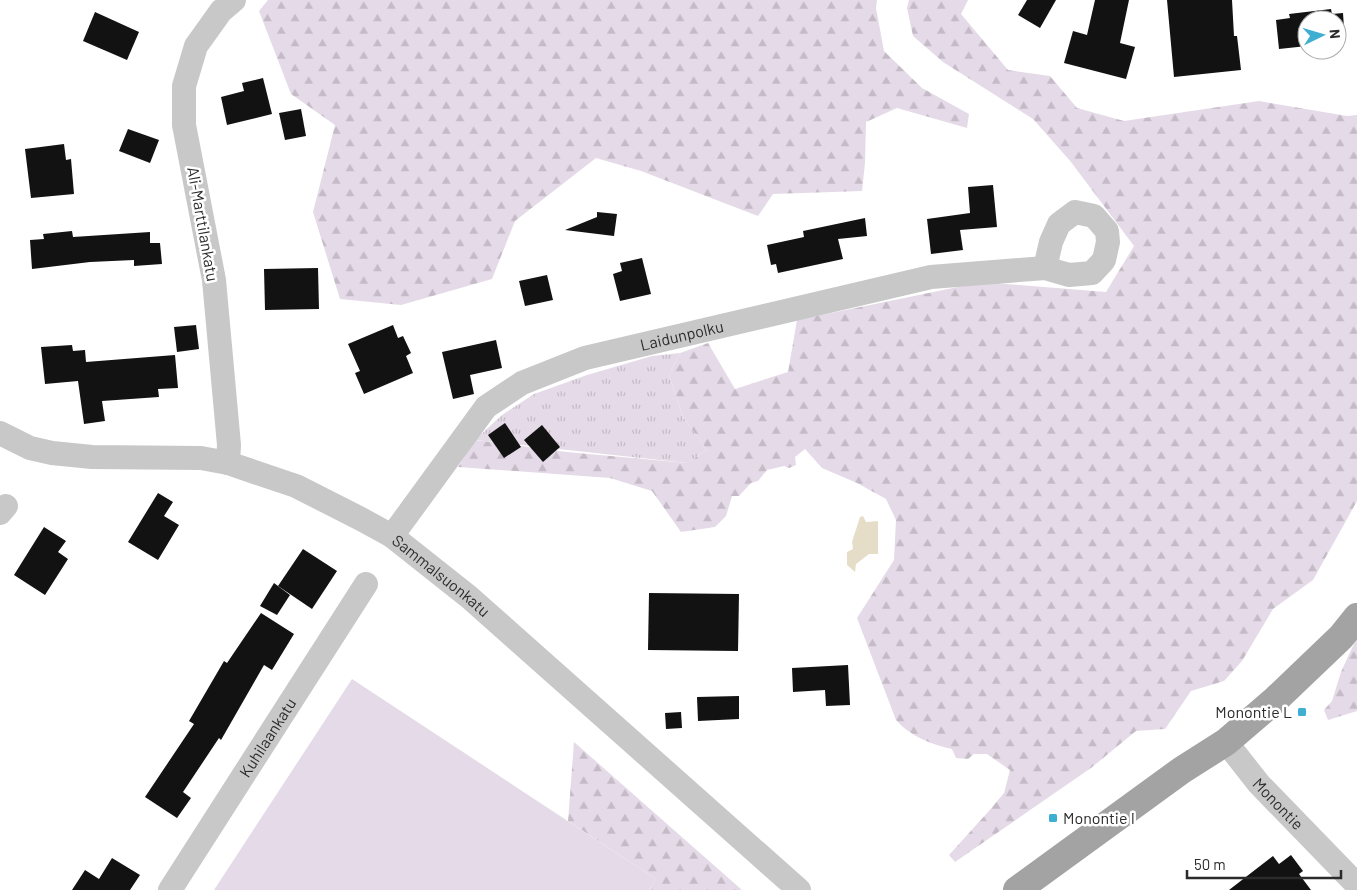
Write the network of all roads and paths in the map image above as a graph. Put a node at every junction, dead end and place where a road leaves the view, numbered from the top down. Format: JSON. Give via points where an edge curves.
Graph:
{"nodes":[{"id":1,"x":234,"y":0,"type":"edge"},
{"id":2,"x":1045,"y":268,"type":"dead end"},
{"id":3,"x":0,"y":433,"type":"edge"},
{"id":4,"x":228,"y":463,"type":"junction"},
{"id":5,"x":392,"y":536,"type":"junction"},
{"id":6,"x":366,"y":584,"type":"dead end"},
{"id":7,"x":1357,"y":617,"type":"edge"},
{"id":8,"x":1226,"y":742,"type":"junction"},
{"id":9,"x":1357,"y":885,"type":"edge"},
{"id":10,"x":170,"y":890,"type":"edge"},
{"id":11,"x":799,"y":890,"type":"edge"},
{"id":12,"x":1017,"y":890,"type":"edge"}],
"edges":[{"from":1,"to":4,"type":"street","name":"Ali-Marttilankatu","via":[[221,11],[196,46],[184,86],[184,125],[214,280]]},
{"from":2,"to":5,"type":"street","name":"Laidunpolku","via":[[931,277],[585,358],[540,376],[486,407]]},
{"from":3,"to":4,"type":"street","name":"Sammalsuonkatu","via":[[30,448],[52,453],[92,457],[201,458]]},
{"from":4,"to":5,"type":"street","name":"Sammalsuonkatu","via":[[332,502]]},
{"from":5,"to":11,"type":"street","name":"Sammalsuonkatu","via":[[469,597]]},
{"from":6,"to":10,"type":"street","name":"Kuhilaankatu"},
{"from":7,"to":8,"type":"main road","via":[[1341,637],[1276,700]]},
{"from":8,"to":9,"type":"street","name":"Monontie","via":[[1259,784]]},
{"from":8,"to":12,"type":"main road","via":[[1182,770]]}]}
